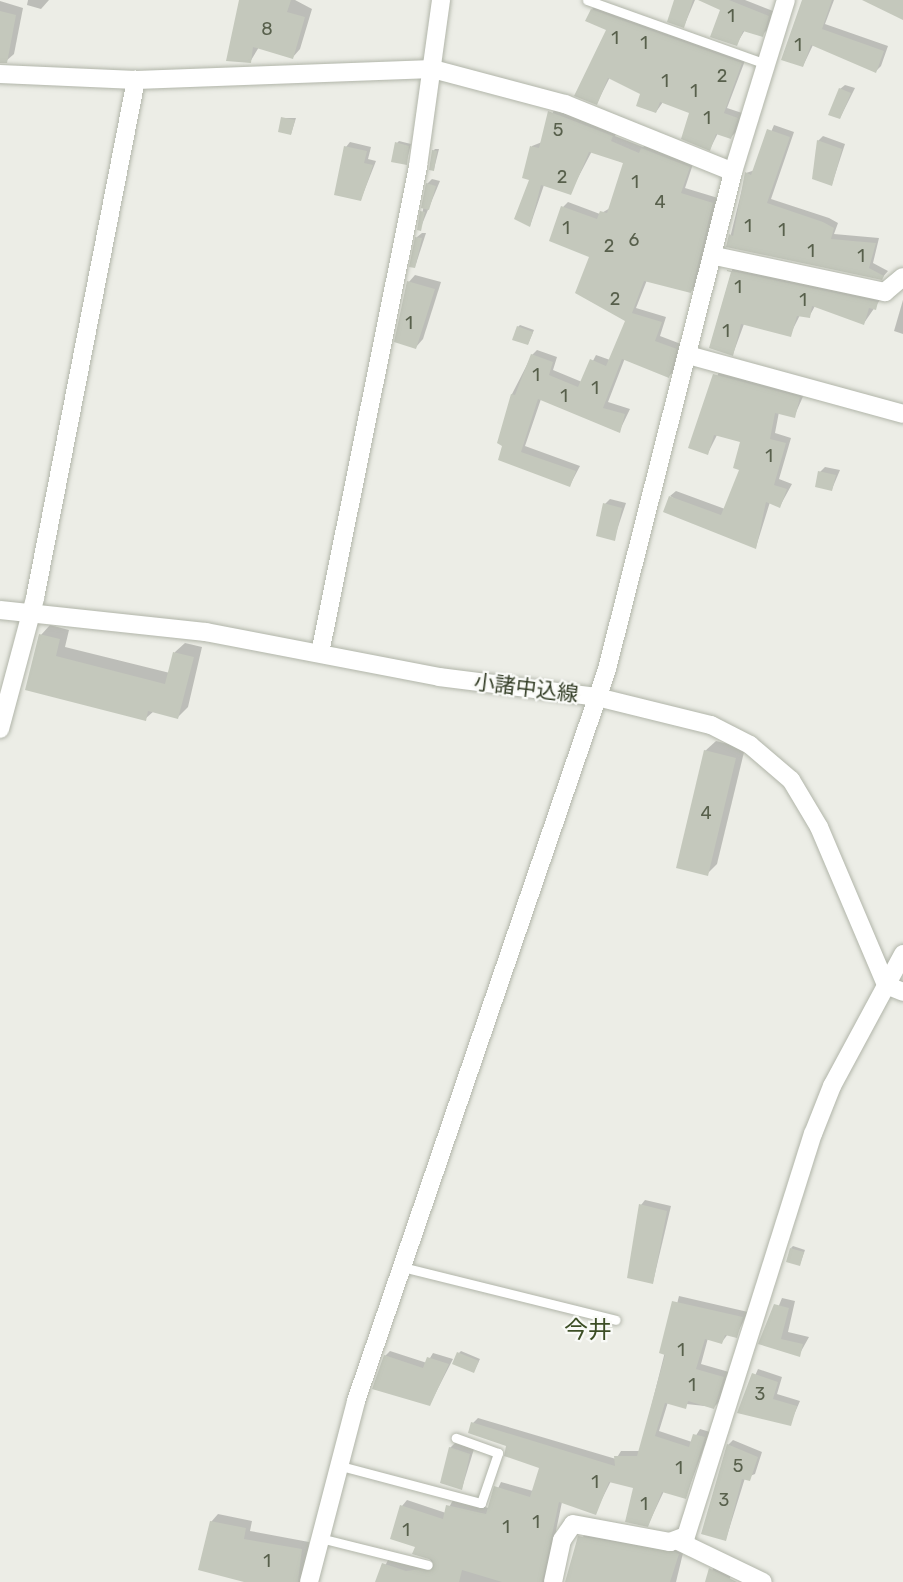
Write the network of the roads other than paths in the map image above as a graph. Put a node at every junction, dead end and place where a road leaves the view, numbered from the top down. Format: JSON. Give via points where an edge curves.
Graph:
{"nodes":[{"id":1,"x":441,"y":0,"type":"edge"},
{"id":2,"x":587,"y":0,"type":"edge"},
{"id":3,"x":786,"y":0,"type":"edge"},
{"id":4,"x":766,"y":64,"type":"junction"},
{"id":5,"x":433,"y":69,"type":"junction"},
{"id":6,"x":0,"y":74,"type":"edge"},
{"id":7,"x":136,"y":80,"type":"junction"},
{"id":8,"x":733,"y":172,"type":"junction"},
{"id":9,"x":715,"y":256,"type":"junction"},
{"id":10,"x":903,"y":277,"type":"edge"},
{"id":11,"x":688,"y":355,"type":"junction"},
{"id":12,"x":903,"y":414,"type":"edge"},
{"id":13,"x":0,"y":610,"type":"edge"},
{"id":14,"x":28,"y":613,"type":"junction"},
{"id":15,"x":320,"y":653,"type":"junction"},
{"id":16,"x":597,"y":697,"type":"junction"},
{"id":17,"x":0,"y":729,"type":"edge"},
{"id":18,"x":903,"y":954,"type":"edge"},
{"id":19,"x":895,"y":988,"type":"edge"},
{"id":20,"x":402,"y":1267,"type":"junction"},
{"id":21,"x":616,"y":1320,"type":"dead end"},
{"id":22,"x":456,"y":1438,"type":"dead end"},
{"id":23,"x":337,"y":1465,"type":"junction"},
{"id":24,"x":320,"y":1538,"type":"junction"},
{"id":25,"x":678,"y":1541,"type":"junction"},
{"id":26,"x":428,"y":1565,"type":"dead end"},
{"id":27,"x":309,"y":1582,"type":"edge"},
{"id":28,"x":553,"y":1582,"type":"edge"},
{"id":29,"x":763,"y":1582,"type":"edge"}],
"edges":[{"from":1,"to":5,"type":"street"},
{"from":2,"to":4,"type":"lane"},
{"from":3,"to":4,"type":"street"},
{"from":4,"to":8,"type":"street"},
{"from":5,"to":7,"type":"street"},
{"from":5,"to":8,"type":"street","via":[[565,104]]},
{"from":5,"to":15,"type":"street","via":[[414,189]]},
{"from":6,"to":7,"type":"street"},
{"from":7,"to":14,"type":"street"},
{"from":8,"to":9,"type":"street"},
{"from":9,"to":10,"type":"street","via":[[885,292]]},
{"from":9,"to":11,"type":"street"},
{"from":11,"to":12,"type":"street"},
{"from":11,"to":16,"type":"street"},
{"from":13,"to":14,"type":"street","name":"小諸中込線"},
{"from":14,"to":15,"type":"street","name":"小諸中込線","via":[[206,632]]},
{"from":14,"to":17,"type":"street"},
{"from":15,"to":16,"type":"street","name":"小諸中込線","via":[[439,676]]},
{"from":16,"to":19,"type":"street","name":"小諸中込線","via":[[690,716],[774,762],[808,804]]},
{"from":16,"to":20,"type":"street"},
{"from":18,"to":19,"type":"street"},
{"from":19,"to":25,"type":"street","via":[[832,1086],[813,1134],[692,1523]]},
{"from":20,"to":21,"type":"lane"},
{"from":20,"to":23,"type":"street"},
{"from":22,"to":23,"type":"lane","via":[[498,1453],[481,1503]]},
{"from":23,"to":24,"type":"street"},
{"from":24,"to":26,"type":"lane"},
{"from":24,"to":27,"type":"street"},
{"from":25,"to":28,"type":"street","via":[[573,1524],[562,1540]]},
{"from":25,"to":29,"type":"street"}]}
